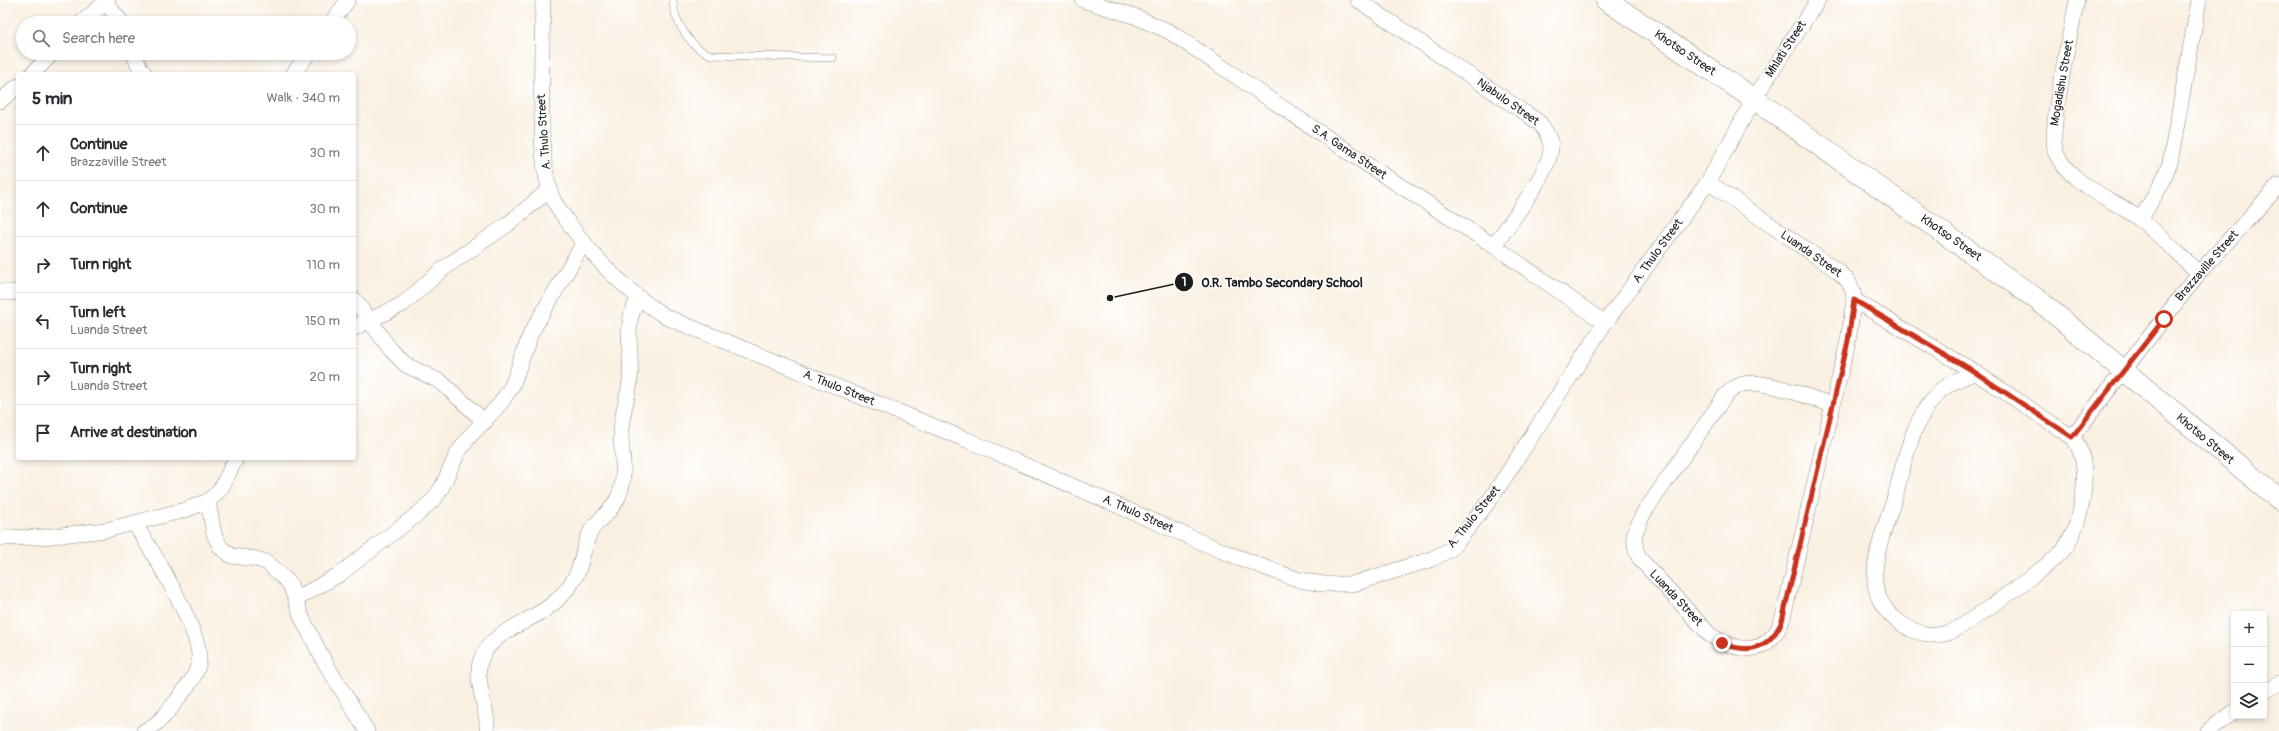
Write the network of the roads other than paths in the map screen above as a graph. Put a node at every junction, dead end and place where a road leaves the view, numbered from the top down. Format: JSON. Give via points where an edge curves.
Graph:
{"nodes":[{"id":1,"x":348,"y":0,"type":"edge"},
{"id":2,"x":544,"y":0,"type":"edge"},
{"id":3,"x":673,"y":0,"type":"edge"},
{"id":4,"x":1083,"y":0,"type":"edge"},
{"id":5,"x":1358,"y":0,"type":"edge"},
{"id":6,"x":1606,"y":0,"type":"edge"},
{"id":7,"x":1818,"y":0,"type":"edge"},
{"id":8,"x":2076,"y":0,"type":"edge"},
{"id":9,"x":2199,"y":0,"type":"edge"},
{"id":10,"x":106,"y":1,"type":"edge"},
{"id":11,"x":89,"y":16,"type":"edge"},
{"id":12,"x":117,"y":16,"type":"edge"},
{"id":13,"x":336,"y":16,"type":"edge"},
{"id":14,"x":833,"y":58,"type":"dead end"},
{"id":15,"x":46,"y":60,"type":"edge"},
{"id":16,"x":136,"y":60,"type":"edge"},
{"id":17,"x":304,"y":60,"type":"edge"},
{"id":18,"x":34,"y":72,"type":"edge"},
{"id":19,"x":143,"y":72,"type":"edge"},
{"id":20,"x":295,"y":72,"type":"edge"},
{"id":21,"x":16,"y":88,"type":"edge"},
{"id":22,"x":1754,"y":99,"type":"junction"},
{"id":23,"x":0,"y":101,"type":"edge"},
{"id":24,"x":1708,"y":182,"type":"junction"},
{"id":25,"x":2279,"y":184,"type":"edge"},
{"id":26,"x":550,"y":189,"type":"junction"},
{"id":27,"x":2140,"y":220,"type":"junction"},
{"id":28,"x":584,"y":242,"type":"junction"},
{"id":29,"x":1494,"y":246,"type":"junction"},
{"id":30,"x":2199,"y":273,"type":"junction"},
{"id":31,"x":0,"y":291,"type":"edge"},
{"id":32,"x":16,"y":292,"type":"edge"},
{"id":33,"x":638,"y":299,"type":"junction"},
{"id":34,"x":1854,"y":300,"type":"junction"},
{"id":35,"x":356,"y":302,"type":"edge"},
{"id":36,"x":369,"y":320,"type":"junction"},
{"id":37,"x":1605,"y":323,"type":"junction"},
{"id":38,"x":356,"y":327,"type":"edge"},
{"id":39,"x":2124,"y":369,"type":"junction"},
{"id":40,"x":1975,"y":372,"type":"junction"},
{"id":41,"x":1833,"y":405,"type":"junction"},
{"id":42,"x":485,"y":422,"type":"junction"},
{"id":43,"x":2072,"y":437,"type":"junction"},
{"id":44,"x":235,"y":460,"type":"edge"},
{"id":45,"x":2279,"y":499,"type":"edge"},
{"id":46,"x":208,"y":501,"type":"junction"},
{"id":47,"x":134,"y":523,"type":"junction"},
{"id":48,"x":0,"y":538,"type":"edge"},
{"id":49,"x":296,"y":599,"type":"junction"},
{"id":50,"x":2279,"y":684,"type":"edge"},
{"id":51,"x":2267,"y":690,"type":"edge"},
{"id":52,"x":2231,"y":714,"type":"edge"},
{"id":53,"x":144,"y":731,"type":"edge"},
{"id":54,"x":368,"y":731,"type":"edge"},
{"id":55,"x":488,"y":731,"type":"edge"},
{"id":56,"x":2208,"y":731,"type":"edge"}],
"edges":[{"from":1,"to":13,"type":"street"},
{"from":2,"to":26,"type":"street","name":"A. Thulo Street","via":[[542,144]]},
{"from":3,"to":14,"type":"lane","via":[[675,15],[680,24],[703,52],[712,55]]},
{"from":4,"to":29,"type":"street","name":"S.A. Gama Street","via":[[1134,16],[1170,32],[1371,168]]},
{"from":5,"to":29,"type":"street","name":"Njabulo Street","via":[[1540,123],[1547,133],[1551,150],[1545,167]]},
{"from":6,"to":22,"type":"street","name":"Khotso Street"},
{"from":7,"to":22,"type":"street","name":"Mhlati Street"},
{"from":8,"to":27,"type":"street","name":"Mogadishu Street","via":[[2054,127],[2056,152],[2079,180]]},
{"from":9,"to":27,"type":"street","via":[[2170,163],[2161,185]]},
{"from":10,"to":11,"type":"street"},
{"from":10,"to":12,"type":"street"},
{"from":15,"to":18,"type":"street"},
{"from":16,"to":19,"type":"street"},
{"from":17,"to":20,"type":"street"},
{"from":21,"to":23,"type":"street"},
{"from":22,"to":24,"type":"street","name":"A. Thulo Street"},
{"from":22,"to":39,"type":"street","name":"Khotso Street","via":[[2038,300]]},
{"from":24,"to":34,"type":"street","name":"Luanda Street","via":[[1839,272],[1852,286]]},
{"from":24,"to":37,"type":"street","name":"A. Thulo Street"},
{"from":25,"to":30,"type":"street","name":"Brazzaville Street"},
{"from":26,"to":28,"type":"street","name":"A. Thulo Street","via":[[556,205]]},
{"from":26,"to":36,"type":"street","via":[[507,225],[444,268],[403,304]]},
{"from":27,"to":30,"type":"street","name":"Mogadishu Street"},
{"from":28,"to":33,"type":"street","name":"A. Thulo Street","via":[[611,275]]},
{"from":28,"to":42,"type":"street","via":[[532,333],[512,386]]},
{"from":29,"to":37,"type":"street","name":"S.A. Gama Street"},
{"from":30,"to":39,"type":"street","name":"Brazzaville Street"},
{"from":31,"to":32,"type":"street"},
{"from":33,"to":37,"type":"street","name":"A. Thulo Street","via":[[666,317],[967,440],[1222,551],[1300,580],[1336,585],[1353,584],[1432,559],[1451,548],[1492,496]]},
{"from":33,"to":55,"type":"street","via":[[628,326],[631,370],[628,396],[621,420],[623,476],[619,495],[592,529],[575,578],[564,592],[551,606],[508,630],[483,656],[480,674]]},
{"from":34,"to":40,"type":"street"},
{"from":34,"to":41,"type":"street","name":"Luanda Street","via":[[1848,341]]},
{"from":35,"to":36,"type":"street"},
{"from":36,"to":38,"type":"street"},
{"from":36,"to":42,"type":"street","via":[[390,350],[406,365],[441,382]]},
{"from":39,"to":43,"type":"street","name":"Brazzaville Street"},
{"from":39,"to":45,"type":"street","name":"Khotso Street"},
{"from":40,"to":43,"type":"street"},
{"from":40,"to":43,"type":"street","via":[[1952,382],[1939,392],[1918,423],[1904,459],[1879,552],[1874,581],[1877,597],[1891,615],[1905,625],[1926,635],[1949,632],[1981,614],[2063,551],[2074,533],[2084,498],[2081,450]]},
{"from":41,"to":41,"type":"street","name":"Luanda Street","via":[[1782,621],[1776,634],[1768,642],[1753,648],[1722,643],[1710,635],[1640,559],[1634,543],[1635,529],[1685,451],[1725,396],[1733,389],[1741,385],[1760,384]]},
{"from":42,"to":49,"type":"street","via":[[463,445],[442,487],[419,513],[340,574]]},
{"from":44,"to":46,"type":"street","via":[[222,487]]},
{"from":46,"to":47,"type":"street","via":[[185,510]]},
{"from":46,"to":49,"type":"street","via":[[214,534],[221,548],[232,556],[268,563],[290,584]]},
{"from":47,"to":48,"type":"street","via":[[106,530],[43,537]]},
{"from":47,"to":53,"type":"street","via":[[151,548],[173,590],[194,636],[199,658],[193,677],[165,716]]},
{"from":49,"to":54,"type":"street","via":[[302,618],[324,661]]},
{"from":50,"to":51,"type":"street"},
{"from":52,"to":56,"type":"street"}]}
